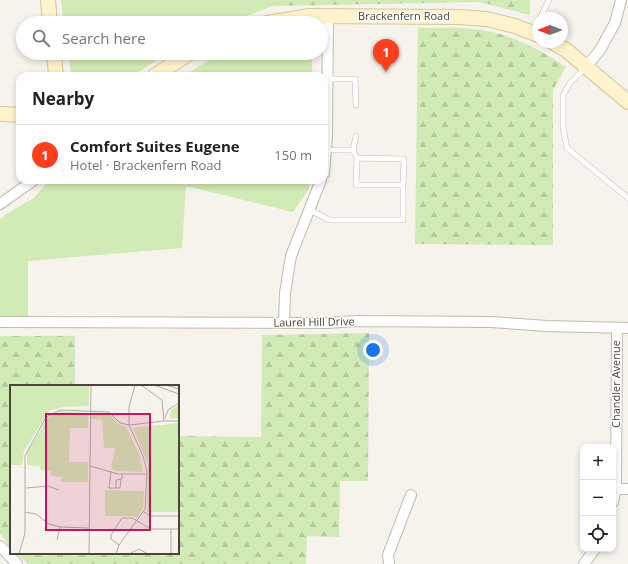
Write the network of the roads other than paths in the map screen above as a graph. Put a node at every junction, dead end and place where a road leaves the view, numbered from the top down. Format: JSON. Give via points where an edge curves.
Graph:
{"nodes":[{"id":1,"x":48,"y":0,"type":"edge"},
{"id":2,"x":549,"y":0,"type":"edge"},
{"id":3,"x":621,"y":0,"type":"edge"},
{"id":4,"x":543,"y":12,"type":"edge"},
{"id":5,"x":49,"y":16,"type":"edge"},
{"id":6,"x":309,"y":16,"type":"edge"},
{"id":7,"x":328,"y":16,"type":"junction"},
{"id":8,"x":532,"y":29,"type":"edge"},
{"id":9,"x":562,"y":48,"type":"edge"},
{"id":10,"x":55,"y":60,"type":"edge"},
{"id":11,"x":179,"y":60,"type":"edge"},
{"id":12,"x":586,"y":66,"type":"junction"},
{"id":13,"x":56,"y":72,"type":"edge"},
{"id":14,"x":160,"y":72,"type":"edge"},
{"id":15,"x":328,"y":79,"type":"joint"},
{"id":16,"x":628,"y":102,"type":"edge"},
{"id":17,"x":356,"y":105,"type":"dead end"},
{"id":18,"x":0,"y":114,"type":"edge"},
{"id":19,"x":16,"y":115,"type":"edge"},
{"id":20,"x":356,"y":136,"type":"dead end"},
{"id":21,"x":328,"y":150,"type":"edge"},
{"id":22,"x":353,"y":150,"type":"junction"},
{"id":23,"x":356,"y":158,"type":"junction"},
{"id":24,"x":28,"y":184,"type":"edge"},
{"id":25,"x":320,"y":184,"type":"edge"},
{"id":26,"x":403,"y":185,"type":"junction"},
{"id":27,"x":628,"y":198,"type":"edge"},
{"id":28,"x":0,"y":204,"type":"edge"},
{"id":29,"x":310,"y":210,"type":"junction"},
{"id":30,"x":0,"y":322,"type":"edge"},
{"id":31,"x":284,"y":322,"type":"junction"},
{"id":32,"x":617,"y":328,"type":"junction"},
{"id":33,"x":628,"y":328,"type":"edge"},
{"id":34,"x":616,"y":489,"type":"joint"},
{"id":35,"x":628,"y":489,"type":"edge"},
{"id":36,"x":410,"y":495,"type":"dead end"},
{"id":37,"x":0,"y":546,"type":"edge"},
{"id":38,"x":593,"y":552,"type":"edge"},
{"id":39,"x":17,"y":564,"type":"edge"},
{"id":40,"x":389,"y":564,"type":"edge"},
{"id":41,"x":584,"y":564,"type":"edge"}],
"edges":[{"from":1,"to":5,"type":"street"},
{"from":2,"to":4,"type":"lane"},
{"from":3,"to":12,"type":"street","via":[[615,23],[600,50]]},
{"from":6,"to":7,"type":"street","name":"Brackenfern Road"},
{"from":7,"to":8,"type":"street","name":"Brackenfern Road","via":[[458,17],[487,19]]},
{"from":7,"to":15,"type":"street"},
{"from":9,"to":12,"type":"street"},
{"from":10,"to":13,"type":"street"},
{"from":11,"to":14,"type":"street"},
{"from":12,"to":16,"type":"street"},
{"from":12,"to":27,"type":"lane","via":[[563,95],[563,128],[567,148]]},
{"from":15,"to":17,"type":"lane","via":[[355,79]]},
{"from":18,"to":19,"type":"street"},
{"from":20,"to":22,"type":"lane"},
{"from":21,"to":22,"type":"lane"},
{"from":22,"to":23,"type":"lane"},
{"from":23,"to":26,"type":"lane","via":[[356,185]]},
{"from":23,"to":26,"type":"lane","via":[[404,159]]},
{"from":24,"to":28,"type":"street"},
{"from":25,"to":29,"type":"street"},
{"from":26,"to":29,"type":"lane","via":[[403,220],[328,220]]},
{"from":29,"to":31,"type":"street","via":[[291,256],[285,293]]},
{"from":30,"to":31,"type":"street","name":"Laurel Hill Drive"},
{"from":31,"to":32,"type":"street","name":"Laurel Hill Drive","via":[[491,322]]},
{"from":32,"to":33,"type":"street","name":"Laurel Hill Drive"},
{"from":32,"to":34,"type":"street","name":"Chandler Avenue"},
{"from":34,"to":35,"type":"street"},
{"from":36,"to":40,"type":"street","via":[[388,555]]},
{"from":37,"to":39,"type":"street"},
{"from":38,"to":41,"type":"street"}]}
